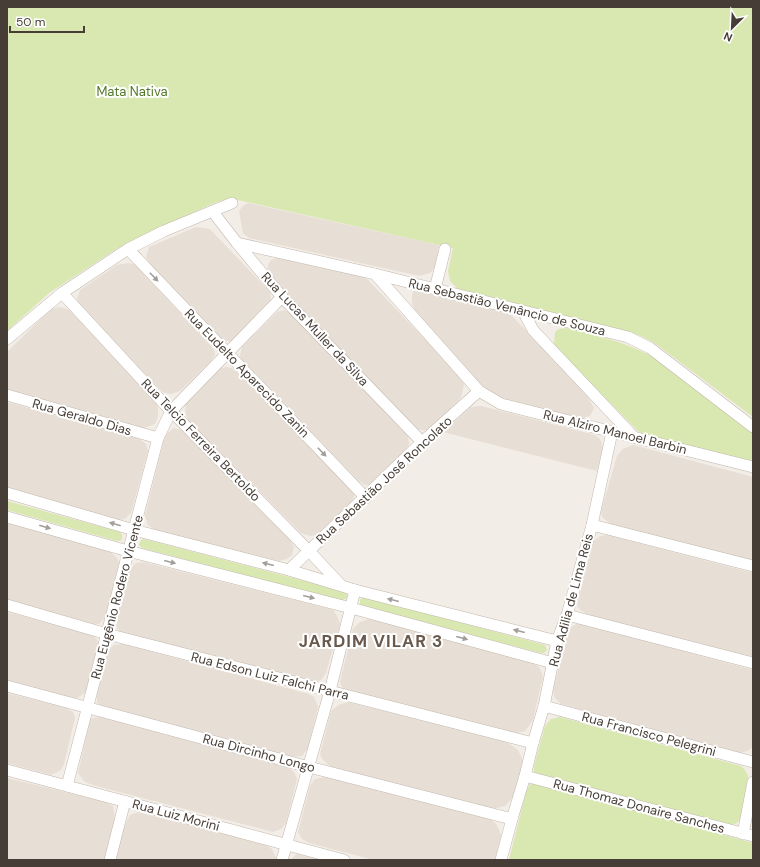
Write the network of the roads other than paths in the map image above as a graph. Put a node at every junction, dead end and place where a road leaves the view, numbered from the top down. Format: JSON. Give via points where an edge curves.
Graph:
{"nodes":[{"id":1,"x":232,"y":203,"type":"dead end"},
{"id":2,"x":213,"y":212,"type":"junction"},
{"id":3,"x":237,"y":243,"type":"junction"},
{"id":4,"x":128,"y":249,"type":"junction"},
{"id":5,"x":445,"y":249,"type":"dead end"},
{"id":6,"x":375,"y":274,"type":"junction"},
{"id":7,"x":435,"y":289,"type":"junction"},
{"id":8,"x":62,"y":293,"type":"junction"},
{"id":9,"x":282,"y":297,"type":"junction"},
{"id":10,"x":523,"y":311,"type":"junction"},
{"id":11,"x":7,"y":340,"type":"edge"},
{"id":12,"x":227,"y":353,"type":"junction"},
{"id":13,"x":479,"y":392,"type":"junction"},
{"id":14,"x":7,"y":395,"type":"edge"},
{"id":15,"x":170,"y":411,"type":"junction"},
{"id":16,"x":753,"y":427,"type":"edge"},
{"id":17,"x":612,"y":432,"type":"junction"},
{"id":18,"x":633,"y":436,"type":"junction"},
{"id":19,"x":158,"y":438,"type":"junction"},
{"id":20,"x":422,"y":442,"type":"junction"},
{"id":21,"x":753,"y":467,"type":"edge"},
{"id":22,"x":7,"y":493,"type":"edge"},
{"id":23,"x":366,"y":498,"type":"junction"},
{"id":24,"x":7,"y":517,"type":"edge"},
{"id":25,"x":592,"y":525,"type":"junction"},
{"id":26,"x":134,"y":530,"type":"junction"},
{"id":27,"x":128,"y":551,"type":"junction"},
{"id":28,"x":309,"y":551,"type":"junction"},
{"id":29,"x":753,"y":566,"type":"edge"},
{"id":30,"x":289,"y":570,"type":"junction"},
{"id":31,"x":341,"y":586,"type":"junction"},
{"id":32,"x":355,"y":590,"type":"junction"},
{"id":33,"x":7,"y":605,"type":"edge"},
{"id":34,"x":351,"y":608,"type":"junction"},
{"id":35,"x":567,"y":615,"type":"junction"},
{"id":36,"x":107,"y":634,"type":"junction"},
{"id":37,"x":557,"y":641,"type":"junction"},
{"id":38,"x":553,"y":663,"type":"junction"},
{"id":39,"x":753,"y":663,"type":"edge"},
{"id":40,"x":7,"y":686,"type":"edge"},
{"id":41,"x":330,"y":691,"type":"junction"},
{"id":42,"x":544,"y":706,"type":"junction"},
{"id":43,"x":88,"y":708,"type":"junction"},
{"id":44,"x":533,"y":743,"type":"junction"},
{"id":45,"x":753,"y":762,"type":"edge"},
{"id":46,"x":309,"y":766,"type":"junction"},
{"id":47,"x":7,"y":770,"type":"edge"},
{"id":48,"x":525,"y":776,"type":"junction"},
{"id":49,"x":753,"y":782,"type":"edge"},
{"id":50,"x":67,"y":786,"type":"junction"},
{"id":51,"x":125,"y":801,"type":"junction"},
{"id":52,"x":512,"y":818,"type":"junction"},
{"id":53,"x":748,"y":835,"type":"edge"},
{"id":54,"x":286,"y":844,"type":"junction"},
{"id":55,"x":110,"y":860,"type":"edge"},
{"id":56,"x":282,"y":860,"type":"edge"},
{"id":57,"x":344,"y":860,"type":"edge"},
{"id":58,"x":501,"y":860,"type":"edge"}],
"edges":[{"from":1,"to":2,"type":"street"},
{"from":2,"to":3,"type":"street","name":"Rua Lucas Muller da Silva"},
{"from":2,"to":4,"type":"street","via":[[164,231]]},
{"from":3,"to":6,"type":"street","name":"Rua Sebastião Venâncio de Souza"},
{"from":3,"to":9,"type":"street","name":"Rua Lucas Muller da Silva"},
{"from":4,"to":8,"type":"street"},
{"from":4,"to":12,"type":"street","name":"Rua Eudelto Aparecido Zanin","one_way":true},
{"from":5,"to":7,"type":"street"},
{"from":6,"to":7,"type":"street","name":"Rua Sebastião Venâncio de Souza"},
{"from":6,"to":13,"type":"street","name":"Rua Alziro Manoel Barbin"},
{"from":7,"to":10,"type":"street","name":"Rua Sebastião Venâncio de Souza"},
{"from":8,"to":11,"type":"street"},
{"from":8,"to":15,"type":"street","name":"Rua Telcio Ferreira Bertoldo"},
{"from":9,"to":12,"type":"street"},
{"from":9,"to":20,"type":"street","name":"Rua Lucas Muller da Silva"},
{"from":10,"to":16,"type":"street","name":"Rua Sebastião Venâncio de Souza","via":[[628,337],[650,348]]},
{"from":10,"to":18,"type":"street","via":[[533,330]]},
{"from":12,"to":15,"type":"street"},
{"from":12,"to":23,"type":"street","name":"Rua Eudelto Aparecido Zanin","one_way":true},
{"from":13,"to":17,"type":"street","name":"Rua Alziro Manoel Barbin","via":[[501,404]]},
{"from":13,"to":20,"type":"street","name":"Rua Sebastião José Roncolato"},
{"from":14,"to":19,"type":"street","name":"Rua Geraldo Dias"},
{"from":15,"to":19,"type":"street","name":"Rua Eugênio Rodero Vicente"},
{"from":15,"to":28,"type":"street","name":"Rua Telcio Ferreira Bertoldo"},
{"from":17,"to":18,"type":"street","name":"Rua Alziro Manoel Barbin"},
{"from":17,"to":25,"type":"street","name":"Rua Adilia de Lima Reis"},
{"from":18,"to":21,"type":"street","name":"Rua Alziro Manoel Barbin"},
{"from":19,"to":26,"type":"street","name":"Rua Eugênio Rodero Vicente"},
{"from":20,"to":23,"type":"street","name":"Rua Sebastião José Roncolato"},
{"from":26,"to":22,"type":"street","one_way":true},
{"from":23,"to":28,"type":"street","name":"Rua Sebastião José Roncolato"},
{"from":24,"to":27,"type":"street","one_way":true},
{"from":25,"to":29,"type":"street"},
{"from":25,"to":35,"type":"street","name":"Rua Adilia de Lima Reis"},
{"from":26,"to":27,"type":"street","name":"Rua Eugênio Rodero Vicente"},
{"from":30,"to":26,"type":"street","one_way":true},
{"from":27,"to":34,"type":"street","one_way":true},
{"from":27,"to":36,"type":"street","name":"Rua Eugênio Rodero Vicente"},
{"from":28,"to":30,"type":"street","name":"Rua Sebastião José Roncolato"},
{"from":28,"to":31,"type":"street","name":"Rua Telcio Ferreira Bertoldo"},
{"from":30,"to":31,"type":"street"},
{"from":31,"to":32,"type":"street"},
{"from":32,"to":34,"type":"street"},
{"from":37,"to":32,"type":"street","one_way":true},
{"from":33,"to":36,"type":"street","name":"Rua Edson Luiz Falchi Parra"},
{"from":34,"to":38,"type":"street","one_way":true},
{"from":34,"to":41,"type":"street"},
{"from":35,"to":37,"type":"street","name":"Rua Adilia de Lima Reis"},
{"from":35,"to":39,"type":"street"},
{"from":36,"to":41,"type":"street","name":"Rua Edson Luiz Falchi Parra"},
{"from":36,"to":43,"type":"street","name":"Rua Eugênio Rodero Vicente"},
{"from":37,"to":38,"type":"street","name":"Rua Adilia de Lima Reis"},
{"from":38,"to":42,"type":"street","name":"Rua Adilia de Lima Reis"},
{"from":40,"to":43,"type":"street","name":"Rua Dircinho Longo"},
{"from":41,"to":44,"type":"street","name":"Rua Edson Luiz Falchi Parra"},
{"from":41,"to":46,"type":"street"},
{"from":42,"to":44,"type":"street","name":"Rua Adilia de Lima Reis"},
{"from":42,"to":45,"type":"street","name":"Rua Francisco Pelegrini"},
{"from":43,"to":46,"type":"street","name":"Rua Dircinho Longo"},
{"from":43,"to":50,"type":"street","name":"Rua Eugênio Rodero Vicente"},
{"from":44,"to":48,"type":"street","name":"Rua Adilia de Lima Reis"},
{"from":46,"to":52,"type":"street","name":"Rua Dircinho Longo"},
{"from":46,"to":54,"type":"street"},
{"from":47,"to":50,"type":"street","name":"Rua Luiz Morini"},
{"from":48,"to":52,"type":"street","name":"Rua Adilia de Lima Reis"},
{"from":48,"to":53,"type":"street","name":"Rua Thomaz Donaire Sanches"},
{"from":49,"to":53,"type":"street"},
{"from":50,"to":51,"type":"street","name":"Rua Luiz Morini"},
{"from":51,"to":54,"type":"street","name":"Rua Luiz Morini"},
{"from":51,"to":55,"type":"street"},
{"from":52,"to":58,"type":"street","name":"Rua Adilia de Lima Reis"},
{"from":54,"to":56,"type":"street"},
{"from":54,"to":57,"type":"street","name":"Rua Luiz Morini"}]}
